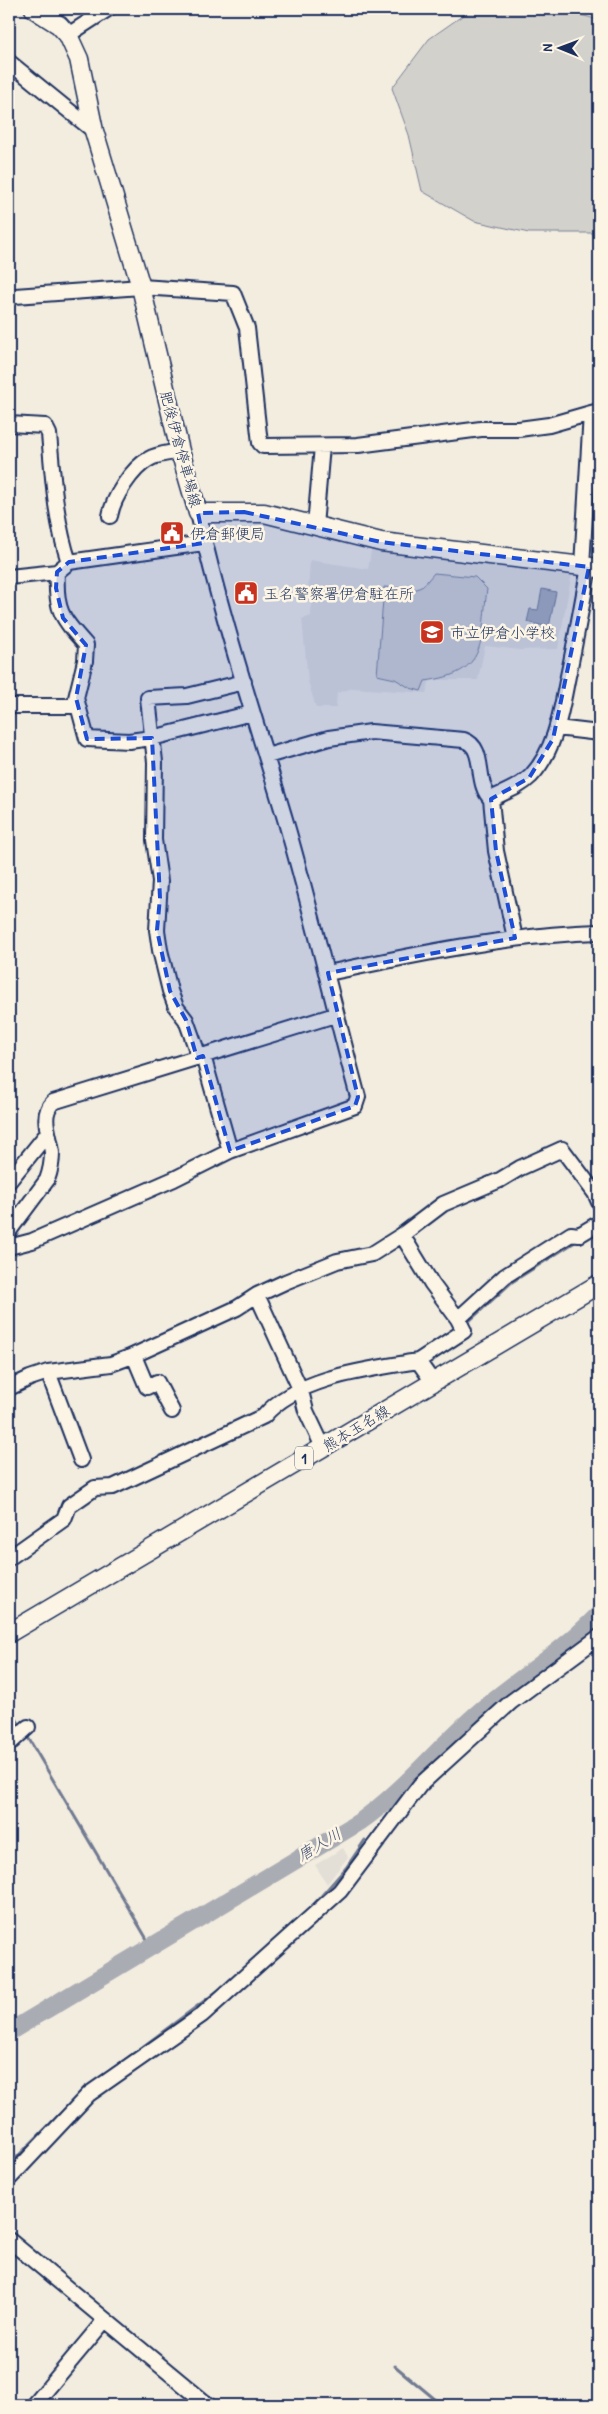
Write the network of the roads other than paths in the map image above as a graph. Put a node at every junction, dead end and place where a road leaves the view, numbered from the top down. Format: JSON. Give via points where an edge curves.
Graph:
{"nodes":[{"id":1,"x":34,"y":9,"type":"edge"},
{"id":2,"x":108,"y":9,"type":"edge"},
{"id":3,"x":68,"y":35,"type":"junction"},
{"id":4,"x":9,"y":62,"type":"edge"},
{"id":5,"x":94,"y":131,"type":"junction"},
{"id":6,"x":141,"y":287,"type":"junction"},
{"id":7,"x":9,"y":298,"type":"edge"},
{"id":8,"x":595,"y":412,"type":"edge"},
{"id":9,"x":9,"y":424,"type":"edge"},
{"id":10,"x":322,"y":446,"type":"junction"},
{"id":11,"x":180,"y":451,"type":"junction"},
{"id":12,"x":198,"y":514,"type":"junction"},
{"id":13,"x":110,"y":516,"type":"dead end"},
{"id":14,"x":315,"y":526,"type":"junction"},
{"id":15,"x":204,"y":542,"type":"junction"},
{"id":16,"x":69,"y":562,"type":"junction"},
{"id":17,"x":590,"y":567,"type":"edge"},
{"id":18,"x":57,"y":572,"type":"junction"},
{"id":19,"x":9,"y":577,"type":"edge"},
{"id":20,"x":244,"y":682,"type":"junction"},
{"id":21,"x":9,"y":706,"type":"edge"},
{"id":22,"x":77,"y":706,"type":"junction"},
{"id":23,"x":252,"y":713,"type":"junction"},
{"id":24,"x":557,"y":728,"type":"junction"},
{"id":25,"x":599,"y":732,"type":"edge"},
{"id":26,"x":152,"y":738,"type":"junction"},
{"id":27,"x":266,"y":756,"type":"junction"},
{"id":28,"x":492,"y":799,"type":"junction"},
{"id":29,"x":599,"y":932,"type":"edge"},
{"id":30,"x":515,"y":938,"type":"junction"},
{"id":31,"x":328,"y":973,"type":"junction"},
{"id":32,"x":335,"y":1015,"type":"junction"},
{"id":33,"x":200,"y":1057,"type":"junction"},
{"id":34,"x":47,"y":1134,"type":"junction"},
{"id":35,"x":230,"y":1151,"type":"junction"},
{"id":36,"x":9,"y":1181,"type":"edge"},
{"id":37,"x":598,"y":1195,"type":"edge"},
{"id":38,"x":599,"y":1223,"type":"edge"},
{"id":39,"x":9,"y":1231,"type":"edge"},
{"id":40,"x":402,"y":1235,"type":"junction"},
{"id":41,"x":9,"y":1248,"type":"edge"},
{"id":42,"x":599,"y":1284,"type":"edge"},
{"id":43,"x":257,"y":1295,"type":"junction"},
{"id":44,"x":460,"y":1323,"type":"junction"},
{"id":45,"x":134,"y":1356,"type":"junction"},
{"id":46,"x":418,"y":1360,"type":"junction"},
{"id":47,"x":48,"y":1372,"type":"junction"},
{"id":48,"x":433,"y":1382,"type":"junction"},
{"id":49,"x":9,"y":1388,"type":"edge"},
{"id":50,"x":301,"y":1391,"type":"junction"},
{"id":51,"x":172,"y":1411,"type":"dead end"},
{"id":52,"x":322,"y":1447,"type":"junction"},
{"id":53,"x":81,"y":1460,"type":"dead end"},
{"id":54,"x":9,"y":1558,"type":"edge"},
{"id":55,"x":9,"y":1633,"type":"edge"},
{"id":56,"x":599,"y":1637,"type":"edge"},
{"id":57,"x":25,"y":1729,"type":"dead end"},
{"id":58,"x":9,"y":1744,"type":"edge"},
{"id":59,"x":9,"y":2179,"type":"edge"},
{"id":60,"x":9,"y":2240,"type":"edge"},
{"id":61,"x":105,"y":2320,"type":"junction"},
{"id":62,"x":34,"y":2405,"type":"edge"},
{"id":63,"x":208,"y":2405,"type":"edge"}],
"edges":[{"from":1,"to":3,"type":"main road","name":"肥後伊倉停車場線"},
{"from":2,"to":3,"type":"street"},
{"from":3,"to":5,"type":"main road","name":"肥後伊倉停車場線","via":[[79,59]]},
{"from":4,"to":5,"type":"street"},
{"from":5,"to":6,"type":"main road","name":"肥後伊倉停車場線"},
{"from":6,"to":7,"type":"street"},
{"from":6,"to":10,"type":"street","via":[[232,293],[247,328],[260,443],[263,446]]},
{"from":6,"to":11,"type":"main road","name":"肥後伊倉停車場線"},
{"from":8,"to":10,"type":"street","via":[[549,425],[519,429],[481,428],[358,445]]},
{"from":8,"to":17,"type":"street"},
{"from":9,"to":16,"type":"street","via":[[45,426],[49,434],[55,506]]},
{"from":10,"to":14,"type":"street"},
{"from":11,"to":12,"type":"main road","name":"肥後伊倉停車場線"},
{"from":11,"to":13,"type":"street","via":[[149,459],[124,483]]},
{"from":12,"to":14,"type":"main road","name":"肥後伊倉停車場線","via":[[264,513]]},
{"from":12,"to":15,"type":"street"},
{"from":14,"to":17,"type":"main road","name":"肥後伊倉停車場線","via":[[381,542]]},
{"from":15,"to":16,"type":"street"},
{"from":15,"to":20,"type":"street"},
{"from":16,"to":18,"type":"street"},
{"from":17,"to":24,"type":"street"},
{"from":18,"to":19,"type":"street"},
{"from":18,"to":22,"type":"street","via":[[58,605],[63,618],[86,645]]},
{"from":20,"to":23,"type":"street"},
{"from":20,"to":26,"type":"street","via":[[187,696],[148,698]]},
{"from":21,"to":22,"type":"street"},
{"from":22,"to":26,"type":"street","via":[[87,739],[129,741]]},
{"from":23,"to":26,"type":"street"},
{"from":23,"to":27,"type":"street"},
{"from":24,"to":25,"type":"street"},
{"from":24,"to":28,"type":"street","via":[[538,768],[529,778]]},
{"from":26,"to":33,"type":"street","via":[[155,762],[154,840],[160,881],[157,930],[160,950],[170,991],[186,1020]]},
{"from":27,"to":28,"type":"street","via":[[329,738],[371,732],[464,740],[476,748],[484,792]]},
{"from":27,"to":31,"type":"street"},
{"from":28,"to":30,"type":"street","via":[[496,851]]},
{"from":29,"to":30,"type":"street"},
{"from":30,"to":31,"type":"street"},
{"from":31,"to":32,"type":"street"},
{"from":32,"to":33,"type":"street"},
{"from":32,"to":35,"type":"street","via":[[358,1097],[355,1106]]},
{"from":33,"to":34,"type":"street","via":[[53,1102],[47,1114]]},
{"from":33,"to":35,"type":"street"},
{"from":34,"to":36,"type":"street"},
{"from":34,"to":39,"type":"street","via":[[52,1152],[51,1171]]},
{"from":35,"to":41,"type":"street","via":[[174,1179]]},
{"from":37,"to":40,"type":"street","via":[[562,1150],[443,1204]]},
{"from":38,"to":44,"type":"street","via":[[579,1235],[572,1234],[505,1276]]},
{"from":40,"to":43,"type":"street","via":[[372,1254],[337,1262]]},
{"from":40,"to":44,"type":"street"},
{"from":42,"to":48,"type":"main road","name":"熊本玉名線","number":"1"},
{"from":43,"to":45,"type":"street","via":[[238,1308]]},
{"from":43,"to":50,"type":"street"},
{"from":44,"to":46,"type":"street","via":[[464,1331]]},
{"from":45,"to":47,"type":"street","via":[[111,1364]]},
{"from":45,"to":51,"type":"street","via":[[147,1387],[157,1382]]},
{"from":46,"to":48,"type":"street"},
{"from":46,"to":50,"type":"street","via":[[348,1372]]},
{"from":47,"to":49,"type":"street"},
{"from":47,"to":53,"type":"street"},
{"from":48,"to":52,"type":"main road","name":"熊本玉名線","number":"1"},
{"from":50,"to":52,"type":"street"},
{"from":50,"to":54,"type":"street","via":[[272,1406],[264,1416],[113,1487],[95,1488],[69,1506],[64,1519]]},
{"from":52,"to":55,"type":"main road","name":"熊本玉名線","number":"1"},
{"from":56,"to":59,"type":"street","via":[[511,1702],[420,1785],[340,1891],[196,2020],[88,2094]]},
{"from":57,"to":58,"type":"street"},
{"from":60,"to":61,"type":"street"},
{"from":61,"to":62,"type":"street"},
{"from":61,"to":63,"type":"street"}]}
